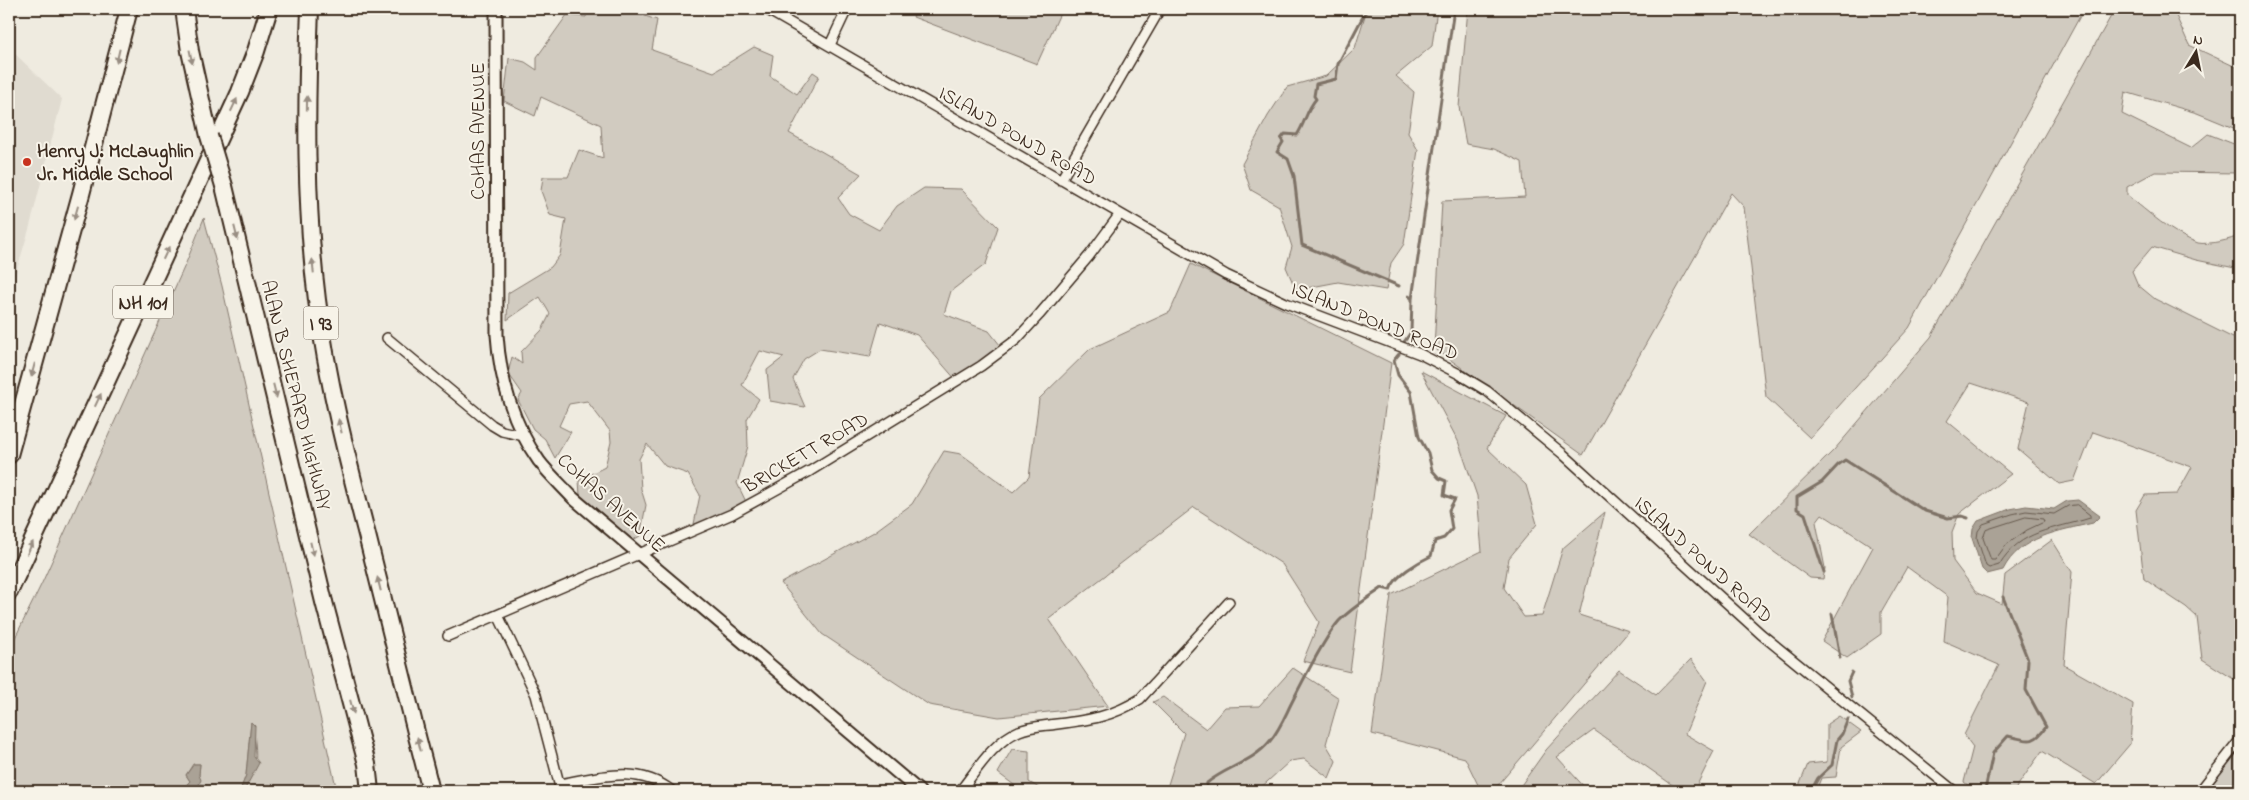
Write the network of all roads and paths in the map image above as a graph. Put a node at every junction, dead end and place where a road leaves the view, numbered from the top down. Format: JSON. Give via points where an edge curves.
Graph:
{"nodes":[{"id":1,"x":129,"y":9,"type":"edge"},
{"id":2,"x":184,"y":9,"type":"edge"},
{"id":3,"x":269,"y":9,"type":"edge"},
{"id":4,"x":310,"y":9,"type":"edge"},
{"id":5,"x":496,"y":9,"type":"edge"},
{"id":6,"x":766,"y":9,"type":"edge"},
{"id":7,"x":847,"y":9,"type":"edge"},
{"id":8,"x":1160,"y":9,"type":"edge"},
{"id":9,"x":830,"y":45,"type":"junction"},
{"id":10,"x":1061,"y":180,"type":"junction"},
{"id":11,"x":1120,"y":214,"type":"junction"},
{"id":12,"x":387,"y":338,"type":"dead end"},
{"id":13,"x":524,"y":436,"type":"junction"},
{"id":14,"x":9,"y":455,"type":"edge"},
{"id":15,"x":641,"y":554,"type":"junction"},
{"id":16,"x":9,"y":592,"type":"edge"},
{"id":17,"x":1229,"y":602,"type":"dead end"},
{"id":18,"x":498,"y":615,"type":"junction"},
{"id":19,"x":448,"y":636,"type":"dead end"},
{"id":20,"x":2240,"y":740,"type":"edge"},
{"id":21,"x":560,"y":788,"type":"edge"},
{"id":22,"x":370,"y":791,"type":"edge"},
{"id":23,"x":431,"y":791,"type":"edge"},
{"id":24,"x":672,"y":791,"type":"edge"},
{"id":25,"x":919,"y":791,"type":"edge"},
{"id":26,"x":960,"y":791,"type":"edge"},
{"id":27,"x":1954,"y":791,"type":"edge"},
{"id":28,"x":2200,"y":791,"type":"edge"}],
"edges":[{"from":1,"to":14,"type":"highway","one_way":true},
{"from":2,"to":22,"type":"highway","name":"ALAN B SHEPARD HIGHWAY","one_way":true,"bridge":true,"via":[[209,136],[367,764]]},
{"from":16,"to":3,"type":"highway","number":"NH 101","one_way":true,"via":[[240,92]]},
{"from":23,"to":4,"type":"highway","number":"I 93","one_way":true,"via":[[349,464],[319,310],[308,190]]},
{"from":5,"to":13,"type":"street","name":"COHAS AVENUE","via":[[497,335],[503,378]]},
{"from":6,"to":9,"type":"street","name":"ISLAND POND ROAD"},
{"from":7,"to":9,"type":"street"},
{"from":8,"to":10,"type":"street"},
{"from":9,"to":10,"type":"street","name":"ISLAND POND ROAD"},
{"from":10,"to":11,"type":"street","name":"ISLAND POND ROAD"},
{"from":11,"to":15,"type":"street","name":"BRICKETT ROAD","via":[[1039,315],[1000,354],[781,488],[702,529]]},
{"from":11,"to":27,"type":"street","name":"ISLAND POND ROAD","via":[[1196,260],[1248,286],[1317,316],[1420,354],[1487,392],[1563,454],[1760,634]]},
{"from":12,"to":13,"type":"street","via":[[492,425]]},
{"from":13,"to":15,"type":"street","name":"COHAS AVENUE","via":[[539,460],[573,498]]},
{"from":15,"to":18,"type":"street","name":"BRICKETT ROAD"},
{"from":15,"to":25,"type":"street","name":"COHAS AVENUE"},
{"from":17,"to":26,"type":"street","via":[[1140,698],[1106,716],[1018,731],[990,752]]},
{"from":18,"to":19,"type":"street","name":"BRICKETT ROAD"},
{"from":18,"to":21,"type":"street","via":[[536,695]]},
{"from":20,"to":28,"type":"street"},
{"from":21,"to":24,"type":"street","via":[[611,774],[630,774],[658,781]]}]}
